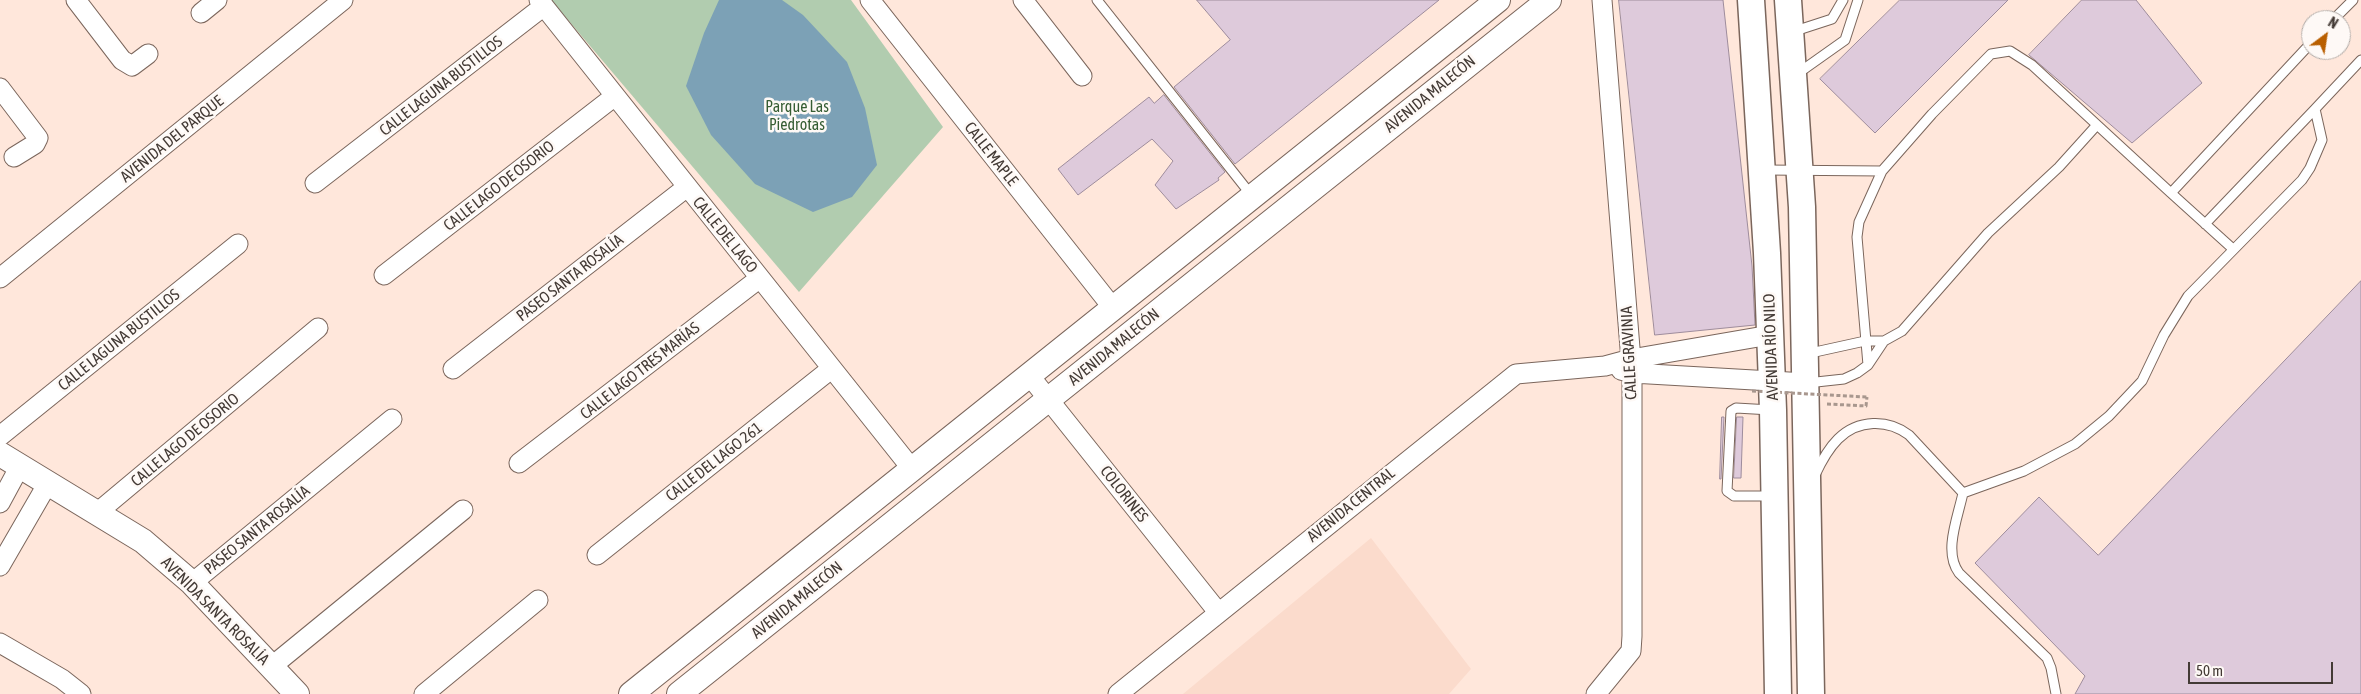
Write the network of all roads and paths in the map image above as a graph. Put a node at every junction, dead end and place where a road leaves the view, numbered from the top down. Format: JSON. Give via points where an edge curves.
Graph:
{"nodes":[{"id":1,"x":76,"y":0,"type":"edge"},
{"id":2,"x":217,"y":0,"type":"edge"},
{"id":3,"x":343,"y":0,"type":"edge"},
{"id":4,"x":870,"y":0,"type":"edge"},
{"id":5,"x":1023,"y":0,"type":"edge"},
{"id":6,"x":1098,"y":0,"type":"edge"},
{"id":7,"x":1498,"y":0,"type":"edge"},
{"id":8,"x":1548,"y":0,"type":"edge"},
{"id":9,"x":1602,"y":0,"type":"edge"},
{"id":10,"x":1751,"y":0,"type":"edge"},
{"id":11,"x":1788,"y":0,"type":"edge"},
{"id":12,"x":1843,"y":0,"type":"edge"},
{"id":13,"x":1858,"y":0,"type":"edge"},
{"id":14,"x":2353,"y":0,"type":"edge"},
{"id":15,"x":541,"y":3,"type":"edge"},
{"id":16,"x":2343,"y":10,"type":"edge"},
{"id":17,"x":201,"y":13,"type":"dead end"},
{"id":18,"x":1792,"y":32,"type":"junction"},
{"id":19,"x":148,"y":54,"type":"dead end"},
{"id":20,"x":2301,"y":54,"type":"edge"},
{"id":21,"x":2361,"y":60,"type":"edge"},
{"id":22,"x":1795,"y":75,"type":"junction"},
{"id":23,"x":1082,"y":76,"type":"dead end"},
{"id":24,"x":0,"y":88,"type":"edge"},
{"id":25,"x":615,"y":96,"type":"junction"},
{"id":26,"x":2315,"y":109,"type":"junction"},
{"id":27,"x":2096,"y":126,"type":"junction"},
{"id":28,"x":14,"y":158,"type":"dead end"},
{"id":29,"x":1762,"y":170,"type":"junction"},
{"id":30,"x":1800,"y":170,"type":"junction"},
{"id":31,"x":1882,"y":171,"type":"junction"},
{"id":32,"x":315,"y":184,"type":"dead end"},
{"id":33,"x":687,"y":187,"type":"junction"},
{"id":34,"x":2171,"y":193,"type":"junction"},
{"id":35,"x":1253,"y":196,"type":"junction"},
{"id":36,"x":2205,"y":224,"type":"junction"},
{"id":37,"x":238,"y":244,"type":"dead end"},
{"id":38,"x":2233,"y":249,"type":"junction"},
{"id":39,"x":1803,"y":252,"type":"junction"},
{"id":40,"x":1768,"y":253,"type":"junction"},
{"id":41,"x":384,"y":275,"type":"dead end"},
{"id":42,"x":0,"y":278,"type":"edge"},
{"id":43,"x":760,"y":278,"type":"junction"},
{"id":44,"x":1113,"y":308,"type":"junction"},
{"id":45,"x":318,"y":328,"type":"dead end"},
{"id":46,"x":1770,"y":334,"type":"junction"},
{"id":47,"x":1865,"y":341,"type":"junction"},
{"id":48,"x":1884,"y":341,"type":"junction"},
{"id":49,"x":1806,"y":354,"type":"junction"},
{"id":50,"x":1868,"y":365,"type":"junction"},
{"id":51,"x":1632,"y":366,"type":"junction"},
{"id":52,"x":453,"y":369,"type":"dead end"},
{"id":53,"x":832,"y":369,"type":"junction"},
{"id":54,"x":1030,"y":375,"type":"junction"},
{"id":55,"x":1762,"y":386,"type":"junction"},
{"id":56,"x":1806,"y":393,"type":"junction"},
{"id":57,"x":1048,"y":399,"type":"junction"},
{"id":58,"x":1774,"y":410,"type":"junction"},
{"id":59,"x":392,"y":419,"type":"dead end"},
{"id":60,"x":0,"y":436,"type":"edge"},
{"id":61,"x":0,"y":454,"type":"edge"},
{"id":62,"x":519,"y":463,"type":"dead end"},
{"id":63,"x":20,"y":466,"type":"junction"},
{"id":64,"x":912,"y":470,"type":"junction"},
{"id":65,"x":48,"y":483,"type":"junction"},
{"id":66,"x":1808,"y":488,"type":"junction"},
{"id":67,"x":1963,"y":493,"type":"junction"},
{"id":68,"x":0,"y":504,"type":"edge"},
{"id":69,"x":1775,"y":507,"type":"junction"},
{"id":70,"x":463,"y":510,"type":"dead end"},
{"id":71,"x":98,"y":512,"type":"junction"},
{"id":72,"x":1809,"y":524,"type":"junction"},
{"id":73,"x":598,"y":555,"type":"dead end"},
{"id":74,"x":0,"y":566,"type":"edge"},
{"id":75,"x":192,"y":583,"type":"junction"},
{"id":76,"x":538,"y":600,"type":"dead end"},
{"id":77,"x":1218,"y":612,"type":"junction"},
{"id":78,"x":0,"y":642,"type":"edge"},
{"id":79,"x":271,"y":667,"type":"junction"},
{"id":80,"x":81,"y":694,"type":"edge"},
{"id":81,"x":297,"y":694,"type":"edge"},
{"id":82,"x":424,"y":694,"type":"edge"},
{"id":83,"x":631,"y":694,"type":"edge"},
{"id":84,"x":679,"y":694,"type":"edge"},
{"id":85,"x":1118,"y":694,"type":"edge"},
{"id":86,"x":1596,"y":694,"type":"edge"},
{"id":87,"x":1778,"y":694,"type":"edge"},
{"id":88,"x":1811,"y":694,"type":"edge"},
{"id":89,"x":2056,"y":694,"type":"edge"}],
"edges":[{"from":1,"to":19,"type":"street","via":[[122,60],[132,66]]},
{"from":2,"to":17,"type":"street"},
{"from":3,"to":42,"type":"street","name":"AVENIDA DEL PARQUE"},
{"from":4,"to":44,"type":"street","name":"CALLE MAPLE"},
{"from":5,"to":23,"type":"street"},
{"from":6,"to":35,"type":"lane"},
{"from":7,"to":35,"type":"street","name":"AVENIDA MALECÓN"},
{"from":8,"to":57,"type":"street","name":"AVENIDA MALECÓN"},
{"from":9,"to":51,"type":"street","name":"CALLE GRAVINIA"},
{"from":10,"to":29,"type":"main road","name":"AVENIDA RÍO NILO"},
{"from":11,"to":18,"type":"main road","name":"AVENIDA RÍO NILO"},
{"from":12,"to":18,"type":"lane","via":[[1832,19]]},
{"from":13,"to":22,"type":"lane","via":[[1846,40]]},
{"from":14,"to":16,"type":"lane"},
{"from":15,"to":25,"type":"street","name":"CALLE DEL LAGO"},
{"from":15,"to":32,"type":"street","name":"CALLE LAGUNA BUSTILLOS"},
{"from":18,"to":22,"type":"main road","name":"AVENIDA RÍO NILO"},
{"from":20,"to":34,"type":"lane"},
{"from":21,"to":26,"type":"lane"},
{"from":22,"to":30,"type":"main road","name":"AVENIDA RÍO NILO"},
{"from":24,"to":28,"type":"street","via":[[38,138],[35,144]]},
{"from":25,"to":33,"type":"street","name":"CALLE DEL LAGO"},
{"from":25,"to":41,"type":"street","name":"CALLE LAGO DE OSORIO"},
{"from":26,"to":36,"type":"lane"},
{"from":26,"to":38,"type":"lane","via":[[2322,140],[2310,168]]},
{"from":27,"to":31,"type":"lane","via":[[2032,65],[2010,50],[1999,51],[1991,54],[1932,114]]},
{"from":27,"to":34,"type":"lane"},
{"from":27,"to":48,"type":"lane","via":[[2059,167],[1988,233],[1902,331]]},
{"from":29,"to":30,"type":"lane"},
{"from":29,"to":40,"type":"main road","name":"AVENIDA RÍO NILO"},
{"from":30,"to":31,"type":"lane"},
{"from":30,"to":39,"type":"main road","name":"AVENIDA RÍO NILO"},
{"from":31,"to":47,"type":"lane","via":[[1859,222],[1857,237]]},
{"from":33,"to":43,"type":"street","name":"CALLE DEL LAGO"},
{"from":33,"to":52,"type":"street","name":"PASEO SANTA ROSALÍA"},
{"from":34,"to":36,"type":"lane"},
{"from":35,"to":44,"type":"street","name":"AVENIDA MALECÓN"},
{"from":36,"to":38,"type":"lane"},
{"from":37,"to":60,"type":"street","name":"CALLE LAGUNA BUSTILLOS"},
{"from":38,"to":67,"type":"lane","via":[[2188,296],[2142,381],[2109,416],[2067,449],[2024,471]]},
{"from":39,"to":40,"type":"main road"},
{"from":39,"to":49,"type":"main road","name":"AVENIDA RÍO NILO"},
{"from":40,"to":46,"type":"main road","name":"AVENIDA RÍO NILO"},
{"from":43,"to":53,"type":"street","name":"CALLE DEL LAGO"},
{"from":43,"to":62,"type":"street","name":"CALLE LAGO TRES MARÍAS"},
{"from":44,"to":54,"type":"street","name":"AVENIDA MALECÓN"},
{"from":45,"to":71,"type":"street","name":"CALLE LAGO DE OSORIO"},
{"from":46,"to":51,"type":"street","name":"AVENIDA CENTRAL"},
{"from":46,"to":55,"type":"main road","name":"AVENIDA RÍO NILO"},
{"from":47,"to":48,"type":"lane"},
{"from":47,"to":49,"type":"lane"},
{"from":47,"to":50,"type":"lane"},
{"from":48,"to":50,"type":"lane"},
{"from":49,"to":56,"type":"main road","name":"AVENIDA RÍO NILO"},
{"from":50,"to":56,"type":"lane","via":[[1844,379]]},
{"from":51,"to":55,"type":"street","name":"AVENIDA CENTRAL"},
{"from":51,"to":77,"type":"street","name":"AVENIDA CENTRAL","via":[[1522,372],[1510,378]]},
{"from":51,"to":86,"type":"street","name":"CALLE GRAVINIA","via":[[1631,652]]},
{"from":53,"to":64,"type":"street","name":"CALLE DEL LAGO"},
{"from":53,"to":73,"type":"street","name":"CALLE DEL LAGO 261"},
{"from":54,"to":57,"type":"street","name":"COLORINES"},
{"from":54,"to":64,"type":"street","name":"AVENIDA MALECÓN"},
{"from":55,"to":56,"type":"street","name":"AVENIDA CENTRAL"},
{"from":55,"to":56,"type":"path","bridge":true,"via":[[1867,397],[1866,406]]},
{"from":55,"to":58,"type":"main road","name":"AVENIDA RÍO NILO"},
{"from":56,"to":66,"type":"main road","name":"AVENIDA RÍO NILO"},
{"from":57,"to":77,"type":"street","name":"COLORINES"},
{"from":57,"to":84,"type":"street","name":"AVENIDA MALECÓN"},
{"from":58,"to":69,"type":"main road","name":"AVENIDA RÍO NILO"},
{"from":58,"to":69,"type":"lane","via":[[1732,410],[1727,491],[1734,496]]},
{"from":59,"to":75,"type":"street","name":"PASEO SANTA ROSALÍA"},
{"from":61,"to":63,"type":"street","name":"AVENIDA SANTA ROSALÍA"},
{"from":63,"to":65,"type":"street","name":"AVENIDA SANTA ROSALÍA"},
{"from":63,"to":68,"type":"street"},
{"from":64,"to":83,"type":"street","name":"AVENIDA MALECÓN"},
{"from":65,"to":71,"type":"street","name":"AVENIDA SANTA ROSALÍA"},
{"from":65,"to":74,"type":"street"},
{"from":66,"to":67,"type":"lane","via":[[1838,438],[1854,428],[1879,422],[1909,435]]},
{"from":66,"to":72,"type":"main road","name":"AVENIDA RÍO NILO"},
{"from":67,"to":89,"type":"lane","via":[[1952,549],[1953,563],[1959,573],[2046,658]]},
{"from":69,"to":72,"type":"main road","via":[[1780,530],[1792,535]]},
{"from":69,"to":87,"type":"main road","name":"AVENIDA RÍO NILO"},
{"from":70,"to":79,"type":"street"},
{"from":71,"to":75,"type":"street","name":"AVENIDA SANTA ROSALÍA","via":[[143,541]]},
{"from":72,"to":88,"type":"main road","name":"AVENIDA RÍO NILO"},
{"from":75,"to":79,"type":"street","name":"AVENIDA SANTA ROSALÍA"},
{"from":76,"to":82,"type":"street"},
{"from":77,"to":85,"type":"street","name":"AVENIDA CENTRAL"},
{"from":78,"to":80,"type":"street"},
{"from":79,"to":81,"type":"street","name":"AVENIDA SANTA ROSALÍA"}]}
